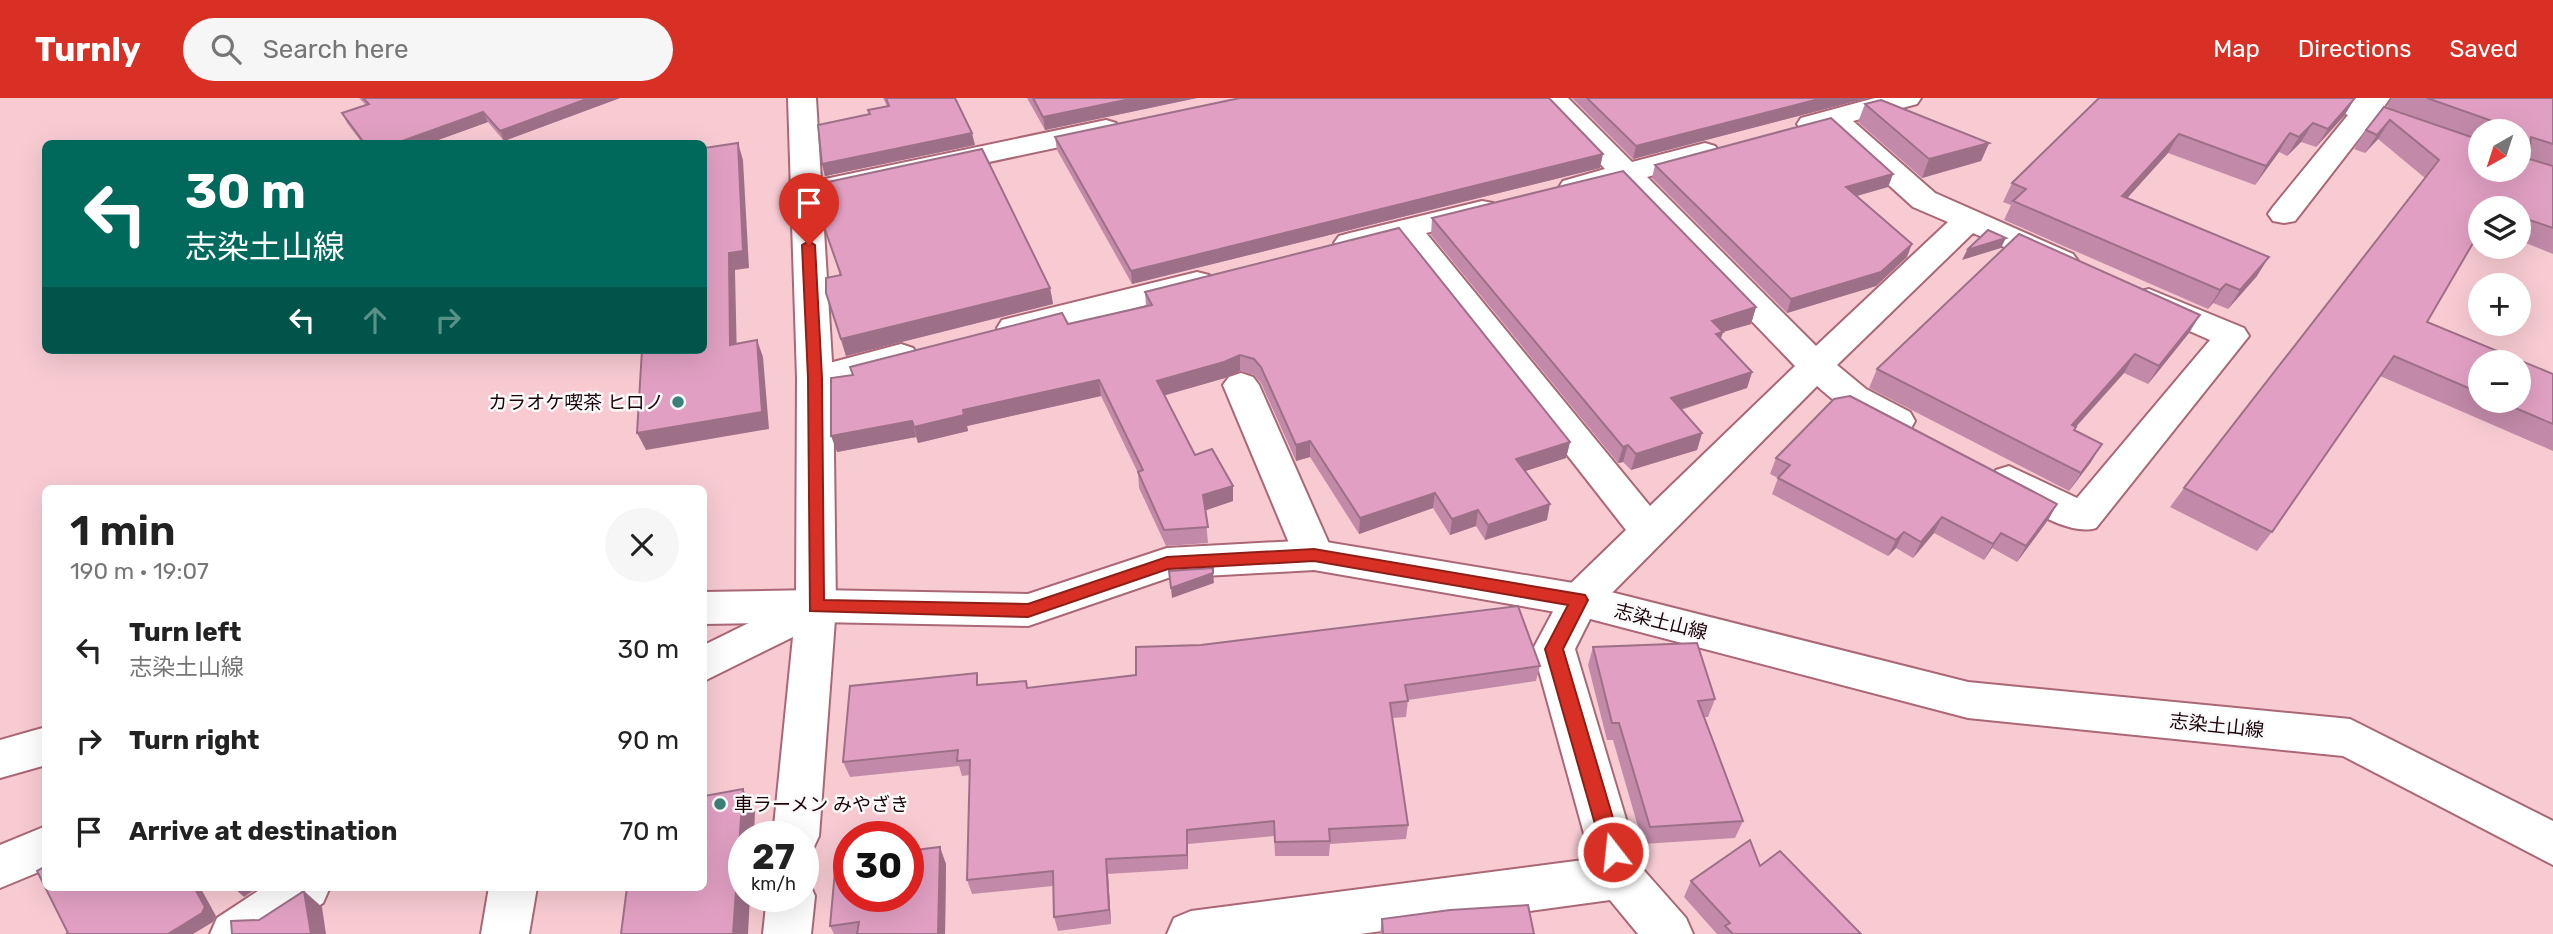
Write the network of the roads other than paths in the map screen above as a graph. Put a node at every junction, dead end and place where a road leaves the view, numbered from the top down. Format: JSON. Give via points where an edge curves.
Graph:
{"nodes":[{"id":1,"x":802,"y":98,"type":"edge"},
{"id":2,"x":1552,"y":98,"type":"edge"},
{"id":3,"x":1907,"y":98,"type":"edge"},
{"id":4,"x":2329,"y":98,"type":"edge"},
{"id":5,"x":2371,"y":104,"type":"edge"},
{"id":6,"x":1832,"y":118,"type":"junction"},
{"id":7,"x":1129,"y":124,"type":"edge"},
{"id":8,"x":1780,"y":132,"type":"edge"},
{"id":9,"x":1729,"y":146,"type":"edge"},
{"id":10,"x":2468,"y":148,"type":"edge"},
{"id":11,"x":1627,"y":173,"type":"junction"},
{"id":12,"x":806,"y":192,"type":"junction"},
{"id":13,"x":1549,"y":193,"type":"edge"},
{"id":14,"x":1510,"y":203,"type":"edge"},
{"id":15,"x":2284,"y":214,"type":"dead end"},
{"id":16,"x":1969,"y":220,"type":"junction"},
{"id":17,"x":1406,"y":229,"type":"junction"},
{"id":18,"x":1325,"y":249,"type":"edge"},
{"id":19,"x":1231,"y":273,"type":"edge"},
{"id":20,"x":989,"y":334,"type":"edge"},
{"id":21,"x":936,"y":347,"type":"edge"},
{"id":22,"x":1816,"y":366,"type":"junction"},
{"id":23,"x":815,"y":378,"type":"junction"},
{"id":24,"x":1241,"y":385,"type":"dead end"},
{"id":25,"x":1925,"y":436,"type":"edge"},
{"id":26,"x":1986,"y":467,"type":"edge"},
{"id":27,"x":1649,"y":531,"type":"junction"},
{"id":28,"x":1314,"y":555,"type":"junction"},
{"id":29,"x":1579,"y":600,"type":"junction"},
{"id":30,"x":816,"y":606,"type":"junction"},
{"id":31,"x":707,"y":608,"type":"edge"},
{"id":32,"x":707,"y":662,"type":"edge"},
{"id":33,"x":42,"y":747,"type":"edge"},
{"id":34,"x":0,"y":759,"type":"edge"},
{"id":35,"x":797,"y":821,"type":"edge"},
{"id":36,"x":2553,"y":844,"type":"edge"},
{"id":37,"x":42,"y":849,"type":"edge"},
{"id":38,"x":0,"y":867,"type":"edge"},
{"id":39,"x":1620,"y":877,"type":"junction"},
{"id":40,"x":300,"y":891,"type":"edge"},
{"id":41,"x":512,"y":891,"type":"edge"},
{"id":42,"x":789,"y":912,"type":"edge"},
{"id":43,"x":233,"y":934,"type":"edge"},
{"id":44,"x":505,"y":934,"type":"edge"},
{"id":45,"x":787,"y":934,"type":"edge"},
{"id":46,"x":1191,"y":934,"type":"edge"},
{"id":47,"x":1669,"y":934,"type":"edge"}],
"edges":[{"from":1,"to":12,"type":"street"},
{"from":2,"to":11,"type":"street"},
{"from":3,"to":6,"type":"street"},
{"from":4,"to":5,"type":"street"},
{"from":5,"to":10,"type":"street"},
{"from":5,"to":15,"type":"street"},
{"from":6,"to":8,"type":"street"},
{"from":6,"to":16,"type":"street","via":[[1924,201]]},
{"from":7,"to":12,"type":"street"},
{"from":9,"to":11,"type":"street"},
{"from":11,"to":13,"type":"street"},
{"from":11,"to":22,"type":"street"},
{"from":12,"to":23,"type":"street"},
{"from":14,"to":17,"type":"street"},
{"from":16,"to":22,"type":"street"},
{"from":16,"to":26,"type":"street","via":[[2232,336],[2082,518]]},
{"from":17,"to":18,"type":"street"},
{"from":17,"to":27,"type":"street"},
{"from":19,"to":20,"type":"street"},
{"from":21,"to":23,"type":"street"},
{"from":22,"to":25,"type":"street","via":[[1853,398]]},
{"from":22,"to":27,"type":"street"},
{"from":23,"to":30,"type":"street"},
{"from":24,"to":28,"type":"street"},
{"from":27,"to":29,"type":"street"},
{"from":28,"to":29,"type":"street","name":"志染土山線"},
{"from":28,"to":30,"type":"street","name":"志染土山線","via":[[1167,563],[1028,610]]},
{"from":29,"to":36,"type":"street","name":"志染土山線","via":[[1968,700],[2350,738]]},
{"from":29,"to":39,"type":"street","via":[[1554,649]]},
{"from":30,"to":31,"type":"street","name":"志染土山線"},
{"from":30,"to":32,"type":"street"},
{"from":30,"to":35,"type":"street"},
{"from":33,"to":34,"type":"street"},
{"from":37,"to":38,"type":"street"},
{"from":39,"to":46,"type":"street"},
{"from":39,"to":47,"type":"street"},
{"from":40,"to":43,"type":"street"},
{"from":41,"to":44,"type":"street"},
{"from":42,"to":45,"type":"street"}]}
